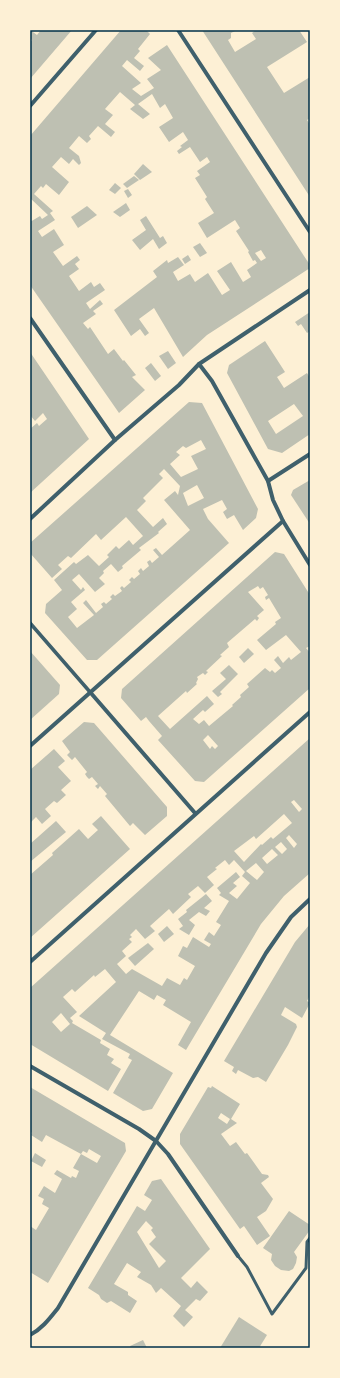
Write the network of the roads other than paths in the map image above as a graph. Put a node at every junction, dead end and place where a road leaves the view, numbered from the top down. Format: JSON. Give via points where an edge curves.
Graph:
{"nodes":[{"id":1,"x":96,"y":30,"type":"edge"},
{"id":2,"x":178,"y":30,"type":"edge"},
{"id":3,"x":30,"y":106,"type":"edge"},
{"id":4,"x":310,"y":232,"type":"edge"},
{"id":5,"x":310,"y":290,"type":"edge"},
{"id":6,"x":30,"y":318,"type":"edge"},
{"id":7,"x":199,"y":364,"type":"junction"},
{"id":8,"x":115,"y":440,"type":"junction"},
{"id":9,"x":310,"y":454,"type":"edge"},
{"id":10,"x":268,"y":481,"type":"junction"},
{"id":11,"x":30,"y":519,"type":"edge"},
{"id":12,"x":283,"y":520,"type":"junction"},
{"id":13,"x":310,"y":565,"type":"edge"},
{"id":14,"x":30,"y":623,"type":"edge"},
{"id":15,"x":90,"y":692,"type":"junction"},
{"id":16,"x":310,"y":712,"type":"edge"},
{"id":17,"x":30,"y":746,"type":"edge"},
{"id":18,"x":196,"y":813,"type":"junction"},
{"id":19,"x":310,"y":899,"type":"edge"},
{"id":20,"x":30,"y":962,"type":"edge"},
{"id":21,"x":30,"y":1066,"type":"edge"},
{"id":22,"x":156,"y":1140,"type":"junction"},
{"id":23,"x":310,"y":1238,"type":"edge"},
{"id":24,"x":238,"y":1256,"type":"joint"},
{"id":25,"x":30,"y":1336,"type":"edge"}],
"edges":[{"from":1,"to":3,"type":"street"},
{"from":2,"to":4,"type":"street"},
{"from":5,"to":7,"type":"street"},
{"from":6,"to":8,"type":"street"},
{"from":7,"to":8,"type":"street","via":[[179,385]]},
{"from":7,"to":10,"type":"street","via":[[212,381]]},
{"from":8,"to":11,"type":"street"},
{"from":9,"to":10,"type":"street"},
{"from":10,"to":12,"type":"street","via":[[273,500]]},
{"from":12,"to":13,"type":"street"},
{"from":12,"to":15,"type":"street"},
{"from":14,"to":15,"type":"street"},
{"from":15,"to":17,"type":"street"},
{"from":15,"to":18,"type":"street"},
{"from":16,"to":18,"type":"street"},
{"from":18,"to":20,"type":"street"},
{"from":19,"to":22,"type":"street","via":[[291,917],[275,939]]},
{"from":21,"to":22,"type":"street"},
{"from":22,"to":24,"type":"street"},
{"from":22,"to":25,"type":"street","via":[[58,1308],[48,1321]]},
{"from":23,"to":24,"type":"lane","via":[[307,1242],[306,1268],[272,1314]]}]}
